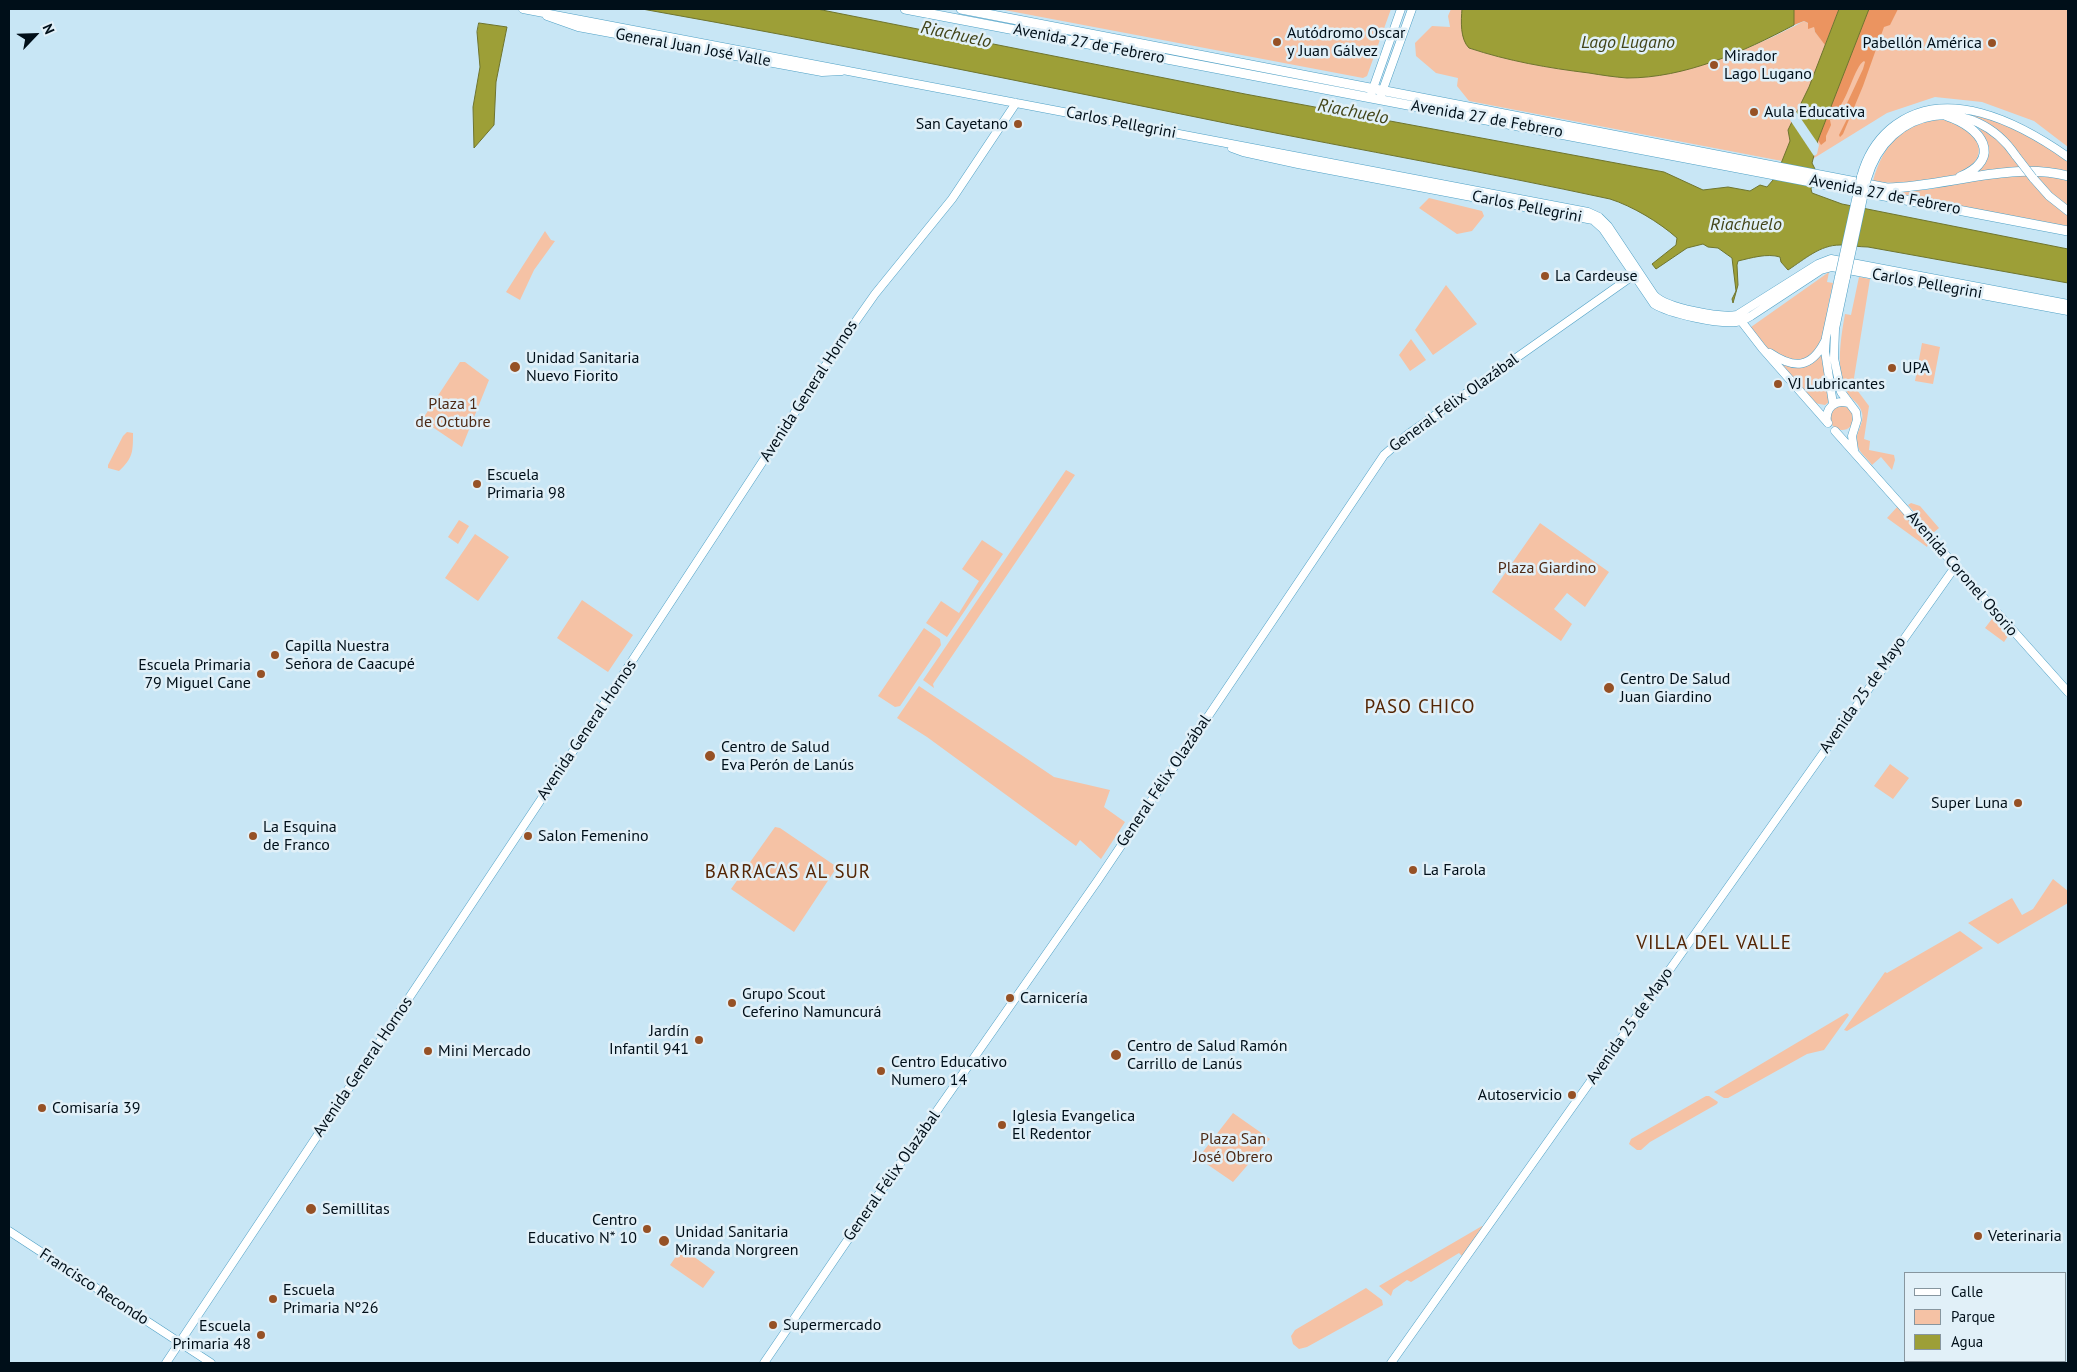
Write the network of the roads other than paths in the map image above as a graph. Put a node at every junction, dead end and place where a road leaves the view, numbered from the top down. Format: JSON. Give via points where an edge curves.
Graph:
{"nodes":[{"id":1,"x":523,"y":9,"type":"edge"},
{"id":2,"x":906,"y":9,"type":"edge"},
{"id":3,"x":962,"y":9,"type":"edge"},
{"id":4,"x":1401,"y":9,"type":"edge"},
{"id":5,"x":1412,"y":9,"type":"edge"},
{"id":6,"x":1373,"y":88,"type":"junction"},
{"id":7,"x":1383,"y":90,"type":"junction"},
{"id":8,"x":1370,"y":97,"type":"junction"},
{"id":9,"x":1380,"y":99,"type":"junction"},
{"id":10,"x":1016,"y":103,"type":"junction"},
{"id":11,"x":1947,"y":116,"type":"junction"},
{"id":12,"x":2068,"y":157,"type":"edge"},
{"id":13,"x":1768,"y":169,"type":"junction"},
{"id":14,"x":2068,"y":176,"type":"edge"},
{"id":15,"x":1814,"y":178,"type":"junction"},
{"id":16,"x":1864,"y":178,"type":"junction"},
{"id":17,"x":1948,"y":182,"type":"junction"},
{"id":18,"x":2068,"y":211,"type":"edge"},
{"id":19,"x":2068,"y":231,"type":"edge"},
{"id":20,"x":1635,"y":273,"type":"junction"},
{"id":21,"x":1842,"y":277,"type":"junction"},
{"id":22,"x":2068,"y":304,"type":"edge"},
{"id":23,"x":2068,"y":311,"type":"edge"},
{"id":24,"x":1739,"y":318,"type":"junction"},
{"id":25,"x":1826,"y":338,"type":"junction"},
{"id":26,"x":1762,"y":348,"type":"junction"},
{"id":27,"x":1806,"y":398,"type":"junction"},
{"id":28,"x":1848,"y":403,"type":"junction"},
{"id":29,"x":1832,"y":405,"type":"junction"},
{"id":30,"x":1828,"y":423,"type":"junction"},
{"id":31,"x":1855,"y":424,"type":"junction"},
{"id":32,"x":1835,"y":431,"type":"junction"},
{"id":33,"x":1856,"y":455,"type":"junction"},
{"id":34,"x":1955,"y":567,"type":"junction"},
{"id":35,"x":2068,"y":692,"type":"edge"},
{"id":36,"x":9,"y":1230,"type":"edge"},
{"id":37,"x":180,"y":1343,"type":"junction"},
{"id":38,"x":166,"y":1363,"type":"edge"},
{"id":39,"x":210,"y":1363,"type":"edge"},
{"id":40,"x":764,"y":1363,"type":"edge"},
{"id":41,"x":1391,"y":1363,"type":"edge"}],
"edges":[{"from":1,"to":10,"type":"main road","name":"General Juan José Valle"},
{"from":2,"to":8,"type":"main road","name":"Avenida 27 de Febrero"},
{"from":3,"to":6,"type":"main road","name":"Avenida 27 de Febrero"},
{"from":4,"to":6,"type":"main road"},
{"from":5,"to":7,"type":"main road"},
{"from":6,"to":7,"type":"main road","name":"Avenida 27 de Febrero"},
{"from":6,"to":8,"type":"main road"},
{"from":7,"to":9,"type":"main road"},
{"from":7,"to":13,"type":"main road","name":"Avenida 27 de Febrero"},
{"from":8,"to":9,"type":"main road","name":"Avenida 27 de Febrero"},
{"from":9,"to":13,"type":"main road","name":"Avenida 27 de Febrero"},
{"from":10,"to":20,"type":"main road","name":"Carlos Pellegrini","via":[[1227,144],[1243,152],[1593,220]]},
{"from":10,"to":37,"type":"main road","name":"Avenida General Hornos","via":[[952,199],[875,294],[837,348]]},
{"from":11,"to":16,"type":"main road","via":[[1921,120],[1898,131],[1877,154]]},
{"from":11,"to":17,"type":"main road","via":[[1966,123],[1977,132],[1984,151],[1973,170]]},
{"from":11,"to":18,"type":"main road","bridge":true,"via":[[1968,118],[2002,137],[2049,196]]},
{"from":12,"to":16,"type":"main road","via":[[2034,134],[2004,120],[1963,109],[1936,109],[1902,120],[1887,132],[1872,150]]},
{"from":13,"to":15,"type":"main road","name":"Avenida 27 de Febrero"},
{"from":14,"to":17,"type":"main road","name":"Avenida 27 de Febrero","via":[[2020,171]]},
{"from":15,"to":17,"type":"main road","name":"Avenida 27 de Febrero","via":[[1887,188]]},
{"from":15,"to":19,"type":"main road","name":"Avenida 27 de Febrero"},
{"from":16,"to":21,"type":"main road","bridge":true},
{"from":20,"to":24,"type":"main road","name":"Carlos Pellegrini","via":[[1649,299],[1661,309],[1722,322]]},
{"from":20,"to":40,"type":"main road","name":"General Félix Olazábal","via":[[1406,435],[1384,455],[1098,880]]},
{"from":21,"to":25,"type":"main road"},
{"from":21,"to":28,"type":"main road","via":[[1834,358],[1839,385]]},
{"from":22,"to":24,"type":"main road","name":"Carlos Pellegrini","via":[[1831,259],[1818,264]]},
{"from":23,"to":24,"type":"main road","name":"Carlos Pellegrini","via":[[1828,268],[1751,316]]},
{"from":24,"to":26,"type":"main road"},
{"from":25,"to":26,"type":"main road","via":[[1818,354],[1802,363],[1786,362]]},
{"from":25,"to":29,"type":"main road"},
{"from":26,"to":27,"type":"main road"},
{"from":27,"to":29,"type":"main road","via":[[1818,405]]},
{"from":27,"to":30,"type":"main road"},
{"from":28,"to":29,"type":"main road"},
{"from":28,"to":31,"type":"main road","via":[[1856,412]]},
{"from":29,"to":30,"type":"main road","via":[[1827,414]]},
{"from":30,"to":32,"type":"main road"},
{"from":31,"to":32,"type":"main road","via":[[1849,431]]},
{"from":31,"to":33,"type":"main road","via":[[1852,443]]},
{"from":32,"to":33,"type":"main road","name":"Avenida Coronel Osorio"},
{"from":33,"to":34,"type":"main road","name":"Avenida Coronel Osorio"},
{"from":34,"to":35,"type":"main road","name":"Avenida Coronel Osorio"},
{"from":34,"to":41,"type":"main road","name":"Avenida 25 de Mayo"},
{"from":36,"to":37,"type":"main road","name":"Francisco Recondo"},
{"from":37,"to":38,"type":"main road","name":"Avenida General Hornos"},
{"from":37,"to":39,"type":"main road","name":"Francisco Recondo"}]}
